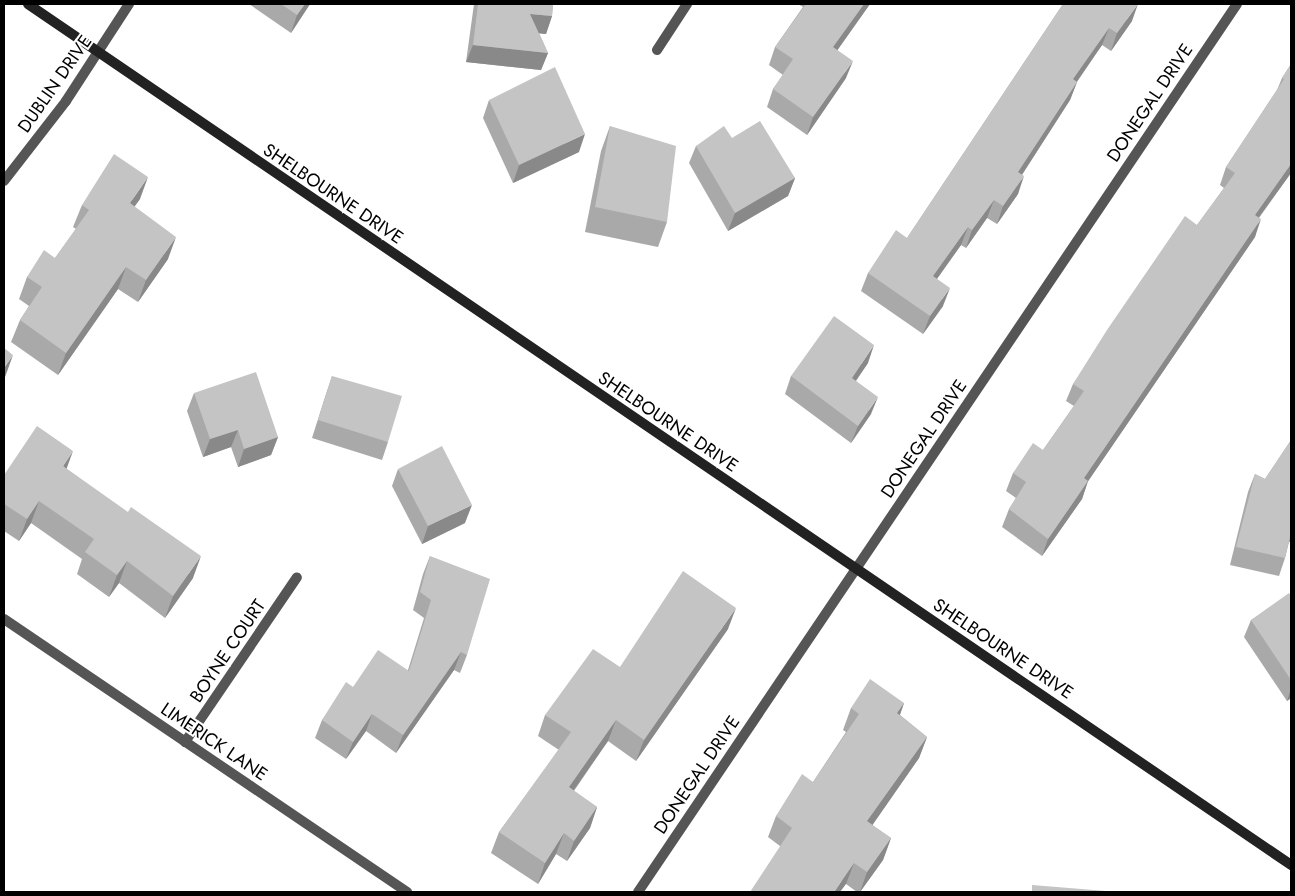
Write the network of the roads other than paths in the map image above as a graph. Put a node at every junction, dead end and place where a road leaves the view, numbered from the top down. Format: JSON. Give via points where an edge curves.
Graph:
{"nodes":[{"id":1,"x":28,"y":4,"type":"edge"},
{"id":2,"x":129,"y":4,"type":"edge"},
{"id":3,"x":687,"y":4,"type":"edge"},
{"id":4,"x":1237,"y":4,"type":"edge"},
{"id":5,"x":657,"y":50,"type":"dead end"},
{"id":6,"x":98,"y":52,"type":"junction"},
{"id":7,"x":4,"y":181,"type":"edge"},
{"id":8,"x":855,"y":569,"type":"junction"},
{"id":9,"x":297,"y":577,"type":"dead end"},
{"id":10,"x":4,"y":619,"type":"edge"},
{"id":11,"x":185,"y":742,"type":"junction"},
{"id":12,"x":1291,"y":865,"type":"edge"},
{"id":13,"x":407,"y":892,"type":"edge"},
{"id":14,"x":638,"y":892,"type":"edge"}],
"edges":[{"from":1,"to":6,"type":"main road","name":"SHELBOURNE DRIVE"},
{"from":2,"to":6,"type":"street","name":"DUBLIN DRIVE"},
{"from":3,"to":5,"type":"street"},
{"from":4,"to":8,"type":"street","name":"DONEGAL DRIVE"},
{"from":6,"to":7,"type":"street","name":"DUBLIN DRIVE","via":[[66,101]]},
{"from":6,"to":8,"type":"main road","name":"SHELBOURNE DRIVE"},
{"from":8,"to":12,"type":"main road","name":"SHELBOURNE DRIVE"},
{"from":8,"to":14,"type":"street","name":"DONEGAL DRIVE"},
{"from":9,"to":11,"type":"street","name":"BOYNE COURT"},
{"from":10,"to":11,"type":"street","name":"LIMERICK LANE"},
{"from":11,"to":13,"type":"street","name":"LIMERICK LANE"}]}
